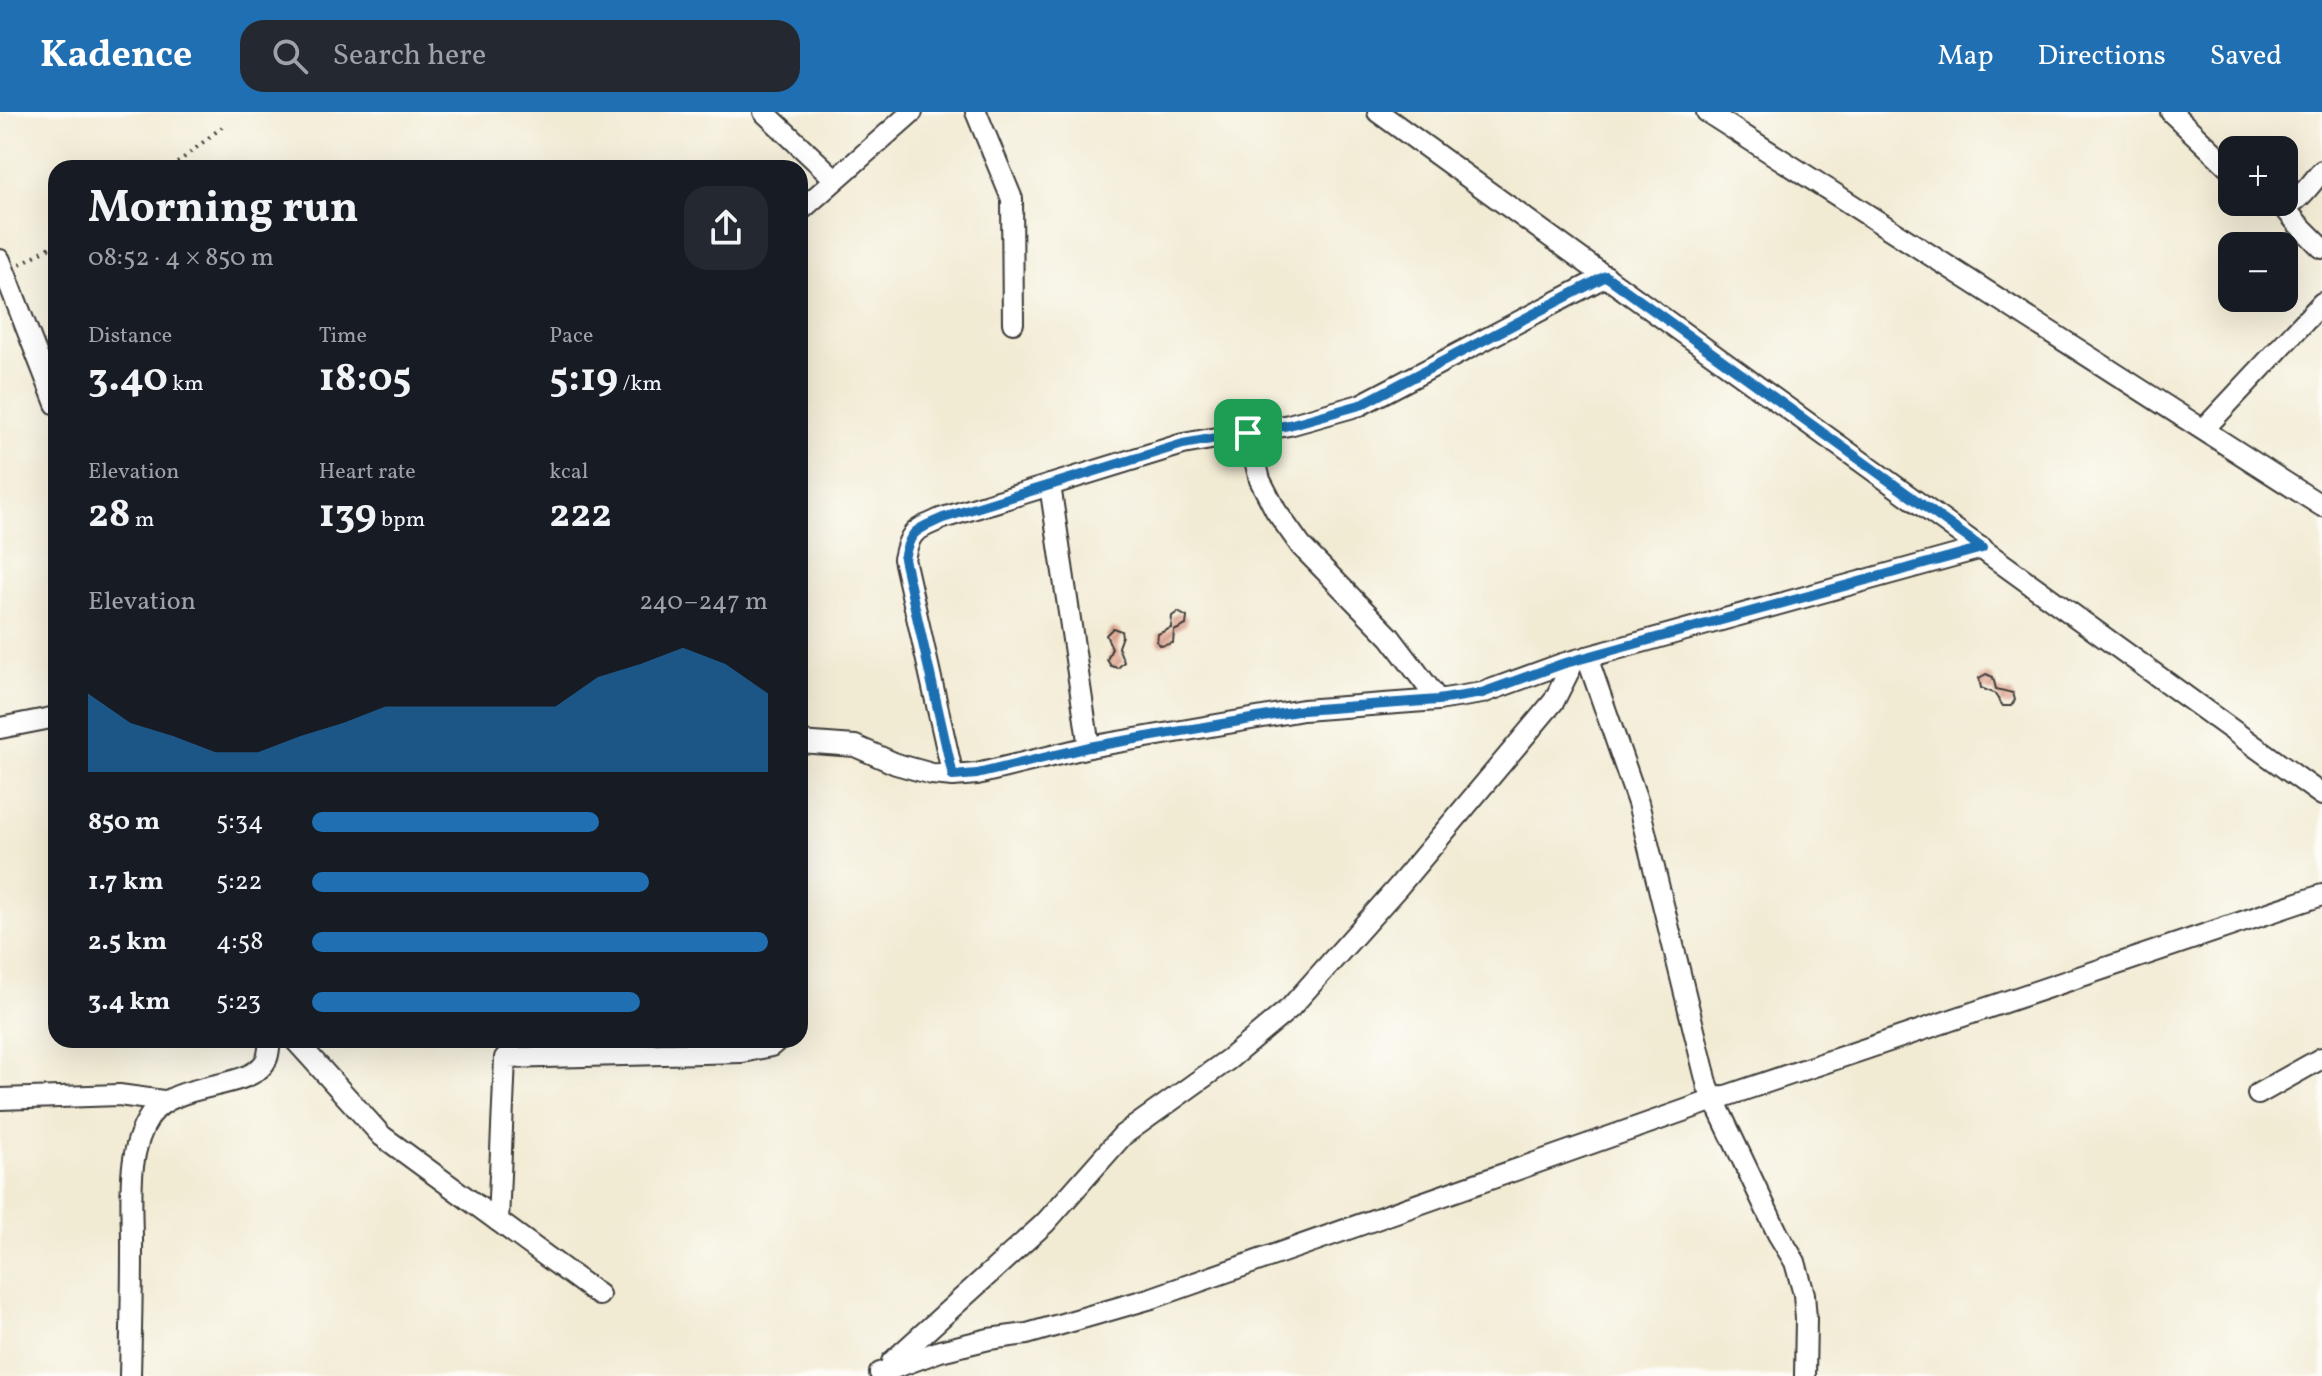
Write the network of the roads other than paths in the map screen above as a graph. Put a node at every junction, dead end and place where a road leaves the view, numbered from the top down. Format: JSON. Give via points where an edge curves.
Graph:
{"nodes":[{"id":1,"x":764,"y":112,"type":"edge"},
{"id":2,"x":912,"y":112,"type":"edge"},
{"id":3,"x":976,"y":112,"type":"edge"},
{"id":4,"x":1378,"y":112,"type":"edge"},
{"id":5,"x":1707,"y":112,"type":"edge"},
{"id":6,"x":2171,"y":112,"type":"edge"},
{"id":7,"x":2218,"y":157,"type":"edge"},
{"id":8,"x":2322,"y":171,"type":"edge"},
{"id":9,"x":835,"y":179,"type":"junction"},
{"id":10,"x":2298,"y":198,"type":"edge"},
{"id":11,"x":808,"y":204,"type":"edge"},
{"id":12,"x":2289,"y":216,"type":"edge"},
{"id":13,"x":2322,"y":248,"type":"edge"},
{"id":14,"x":2,"y":269,"type":"edge"},
{"id":15,"x":1606,"y":276,"type":"junction"},
{"id":16,"x":2322,"y":303,"type":"edge"},
{"id":17,"x":1013,"y":323,"type":"dead end"},
{"id":18,"x":48,"y":384,"type":"edge"},
{"id":19,"x":2204,"y":429,"type":"junction"},
{"id":20,"x":1248,"y":433,"type":"junction"},
{"id":21,"x":1050,"y":485,"type":"junction"},
{"id":22,"x":2322,"y":506,"type":"edge"},
{"id":23,"x":1982,"y":548,"type":"junction"},
{"id":24,"x":1581,"y":659,"type":"junction"},
{"id":25,"x":1438,"y":700,"type":"junction"},
{"id":26,"x":48,"y":719,"type":"edge"},
{"id":27,"x":0,"y":728,"type":"edge"},
{"id":28,"x":808,"y":743,"type":"edge"},
{"id":29,"x":1089,"y":747,"type":"junction"},
{"id":30,"x":953,"y":776,"type":"junction"},
{"id":31,"x":2322,"y":795,"type":"edge"},
{"id":32,"x":2322,"y":895,"type":"edge"},
{"id":33,"x":268,"y":1048,"type":"edge"},
{"id":34,"x":302,"y":1048,"type":"edge"},
{"id":35,"x":761,"y":1048,"type":"edge"},
{"id":36,"x":2322,"y":1058,"type":"edge"},
{"id":37,"x":2258,"y":1094,"type":"dead end"},
{"id":38,"x":0,"y":1099,"type":"edge"},
{"id":39,"x":1714,"y":1100,"type":"junction"},
{"id":40,"x":163,"y":1101,"type":"junction"},
{"id":41,"x":498,"y":1221,"type":"junction"},
{"id":42,"x":599,"y":1295,"type":"dead end"},
{"id":43,"x":879,"y":1374,"type":"edge"},
{"id":44,"x":130,"y":1376,"type":"edge"},
{"id":45,"x":1805,"y":1376,"type":"edge"}],
"edges":[{"from":1,"to":9,"type":"street"},
{"from":2,"to":9,"type":"street"},
{"from":3,"to":17,"type":"street","via":[[1012,199]]},
{"from":4,"to":15,"type":"street"},
{"from":5,"to":19,"type":"street"},
{"from":6,"to":7,"type":"street"},
{"from":8,"to":10,"type":"street"},
{"from":9,"to":11,"type":"street"},
{"from":12,"to":13,"type":"street"},
{"from":14,"to":18,"type":"street"},
{"from":15,"to":20,"type":"street","via":[[1360,405]]},
{"from":15,"to":23,"type":"street"},
{"from":16,"to":19,"type":"street"},
{"from":19,"to":22,"type":"street"},
{"from":20,"to":21,"type":"street","via":[[1183,444]]},
{"from":20,"to":25,"type":"street","via":[[1260,480],[1276,511],[1301,546],[1390,637]]},
{"from":21,"to":29,"type":"street"},
{"from":21,"to":30,"type":"street","via":[[943,518],[908,540],[904,559]]},
{"from":23,"to":24,"type":"street"},
{"from":23,"to":31,"type":"street"},
{"from":24,"to":25,"type":"street","via":[[1482,693]]},
{"from":24,"to":39,"type":"street","via":[[1638,803]]},
{"from":24,"to":43,"type":"street","via":[[1554,701],[1290,1008],[1123,1135],[1045,1223]]},
{"from":25,"to":29,"type":"street","via":[[1303,710]]},
{"from":26,"to":27,"type":"street"},
{"from":28,"to":30,"type":"street","via":[[855,746],[896,764]]},
{"from":29,"to":30,"type":"street"},
{"from":32,"to":39,"type":"street"},
{"from":33,"to":40,"type":"street","via":[[258,1070]]},
{"from":34,"to":41,"type":"street","via":[[382,1136]]},
{"from":35,"to":41,"type":"street","via":[[505,1058]]},
{"from":36,"to":37,"type":"street"},
{"from":38,"to":40,"type":"street","via":[[119,1095]]},
{"from":39,"to":43,"type":"street","via":[[1152,1298],[1027,1334],[940,1351]]},
{"from":39,"to":45,"type":"street","via":[[1795,1262],[1804,1294]]},
{"from":40,"to":44,"type":"street","via":[[143,1127],[133,1168]]},
{"from":41,"to":42,"type":"street"}]}
